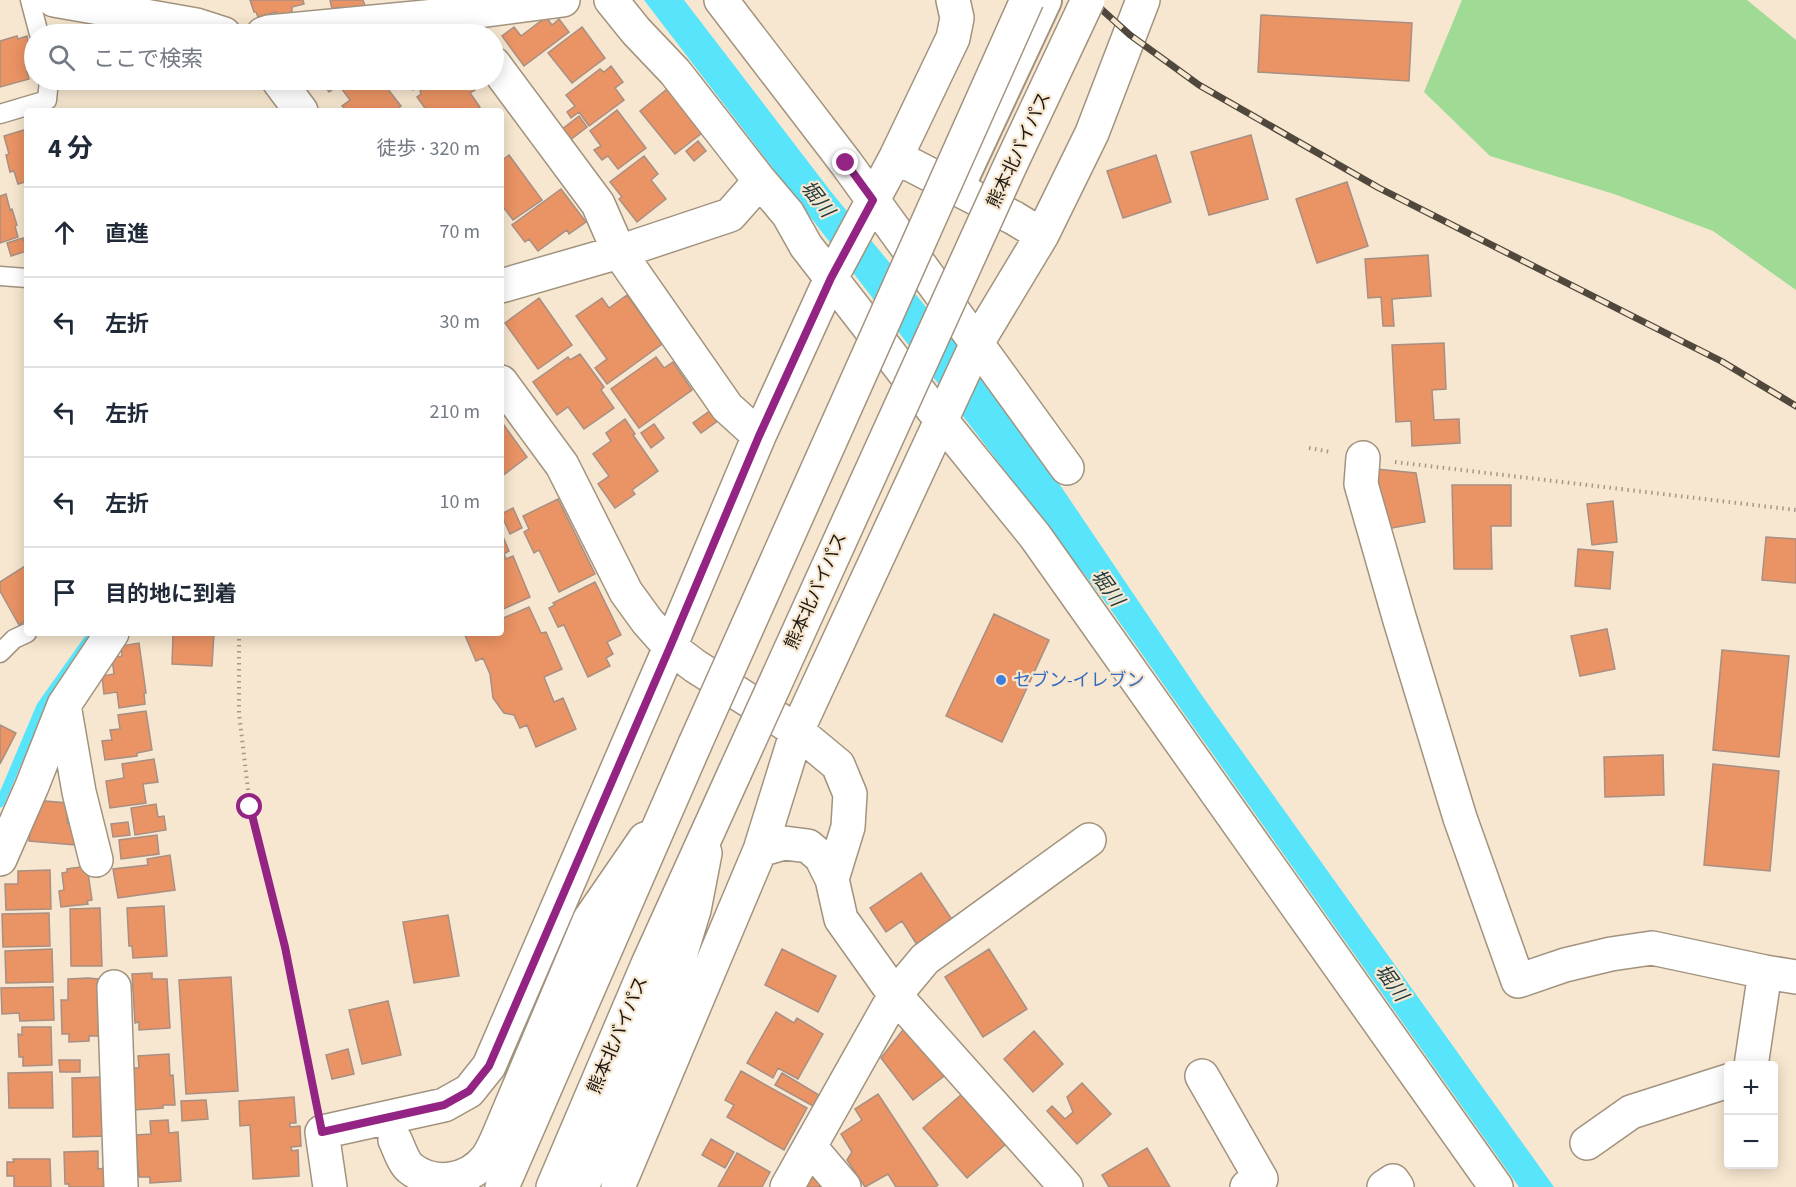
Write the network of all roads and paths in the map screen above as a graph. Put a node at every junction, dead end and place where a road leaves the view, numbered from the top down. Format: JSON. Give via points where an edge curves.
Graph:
{"nodes":[{"id":1,"x":30,"y":0,"type":"edge"},
{"id":2,"x":54,"y":0,"type":"edge"},
{"id":3,"x":563,"y":0,"type":"edge"},
{"id":4,"x":612,"y":0,"type":"edge"},
{"id":5,"x":721,"y":0,"type":"edge"},
{"id":6,"x":953,"y":0,"type":"edge"},
{"id":7,"x":1028,"y":0,"type":"edge"},
{"id":8,"x":1088,"y":0,"type":"edge"},
{"id":9,"x":1143,"y":0,"type":"edge"},
{"id":10,"x":1047,"y":1,"type":"edge"},
{"id":11,"x":36,"y":24,"type":"edge"},
{"id":12,"x":190,"y":24,"type":"edge"},
{"id":13,"x":464,"y":24,"type":"edge"},
{"id":14,"x":504,"y":77,"type":"edge"},
{"id":15,"x":48,"y":90,"type":"edge"},
{"id":16,"x":285,"y":90,"type":"edge"},
{"id":17,"x":299,"y":108,"type":"edge"},
{"id":18,"x":0,"y":114,"type":"edge"},
{"id":19,"x":896,"y":157,"type":"junction"},
{"id":20,"x":760,"y":181,"type":"junction"},
{"id":21,"x":959,"y":190,"type":"junction"},
{"id":22,"x":872,"y":203,"type":"junction"},
{"id":23,"x":1042,"y":235,"type":"junction"},
{"id":24,"x":619,"y":252,"type":"junction"},
{"id":25,"x":924,"y":268,"type":"junction"},
{"id":26,"x":836,"y":270,"type":"junction"},
{"id":27,"x":0,"y":276,"type":"edge"},
{"id":28,"x":24,"y":278,"type":"edge"},
{"id":29,"x":504,"y":285,"type":"edge"},
{"id":30,"x":975,"y":346,"type":"junction"},
{"id":31,"x":504,"y":386,"type":"edge"},
{"id":32,"x":944,"y":413,"type":"junction"},
{"id":33,"x":759,"y":436,"type":"junction"},
{"id":34,"x":1309,"y":448,"type":"dead end"},
{"id":35,"x":1363,"y":458,"type":"junction"},
{"id":36,"x":1067,"y":468,"type":"dead end"},
{"id":37,"x":1796,"y":510,"type":"edge"},
{"id":38,"x":24,"y":634,"type":"edge"},
{"id":39,"x":106,"y":636,"type":"edge"},
{"id":40,"x":240,"y":636,"type":"edge"},
{"id":41,"x":670,"y":647,"type":"junction"},
{"id":42,"x":0,"y":653,"type":"edge"},
{"id":43,"x":64,"y":705,"type":"junction"},
{"id":44,"x":797,"y":731,"type":"junction"},
{"id":45,"x":671,"y":800,"type":"junction"},
{"id":46,"x":711,"y":825,"type":"junction"},
{"id":47,"x":1089,"y":840,"type":"dead end"},
{"id":48,"x":760,"y":850,"type":"junction"},
{"id":49,"x":0,"y":859,"type":"edge"},
{"id":50,"x":96,"y":860,"type":"dead end"},
{"id":51,"x":832,"y":879,"type":"junction"},
{"id":52,"x":1780,"y":974,"type":"edge"},
{"id":53,"x":114,"y":987,"type":"dead end"},
{"id":54,"x":895,"y":995,"type":"junction"},
{"id":55,"x":1752,"y":1061,"type":"edge"},
{"id":56,"x":1202,"y":1076,"type":"dead end"},
{"id":57,"x":1724,"y":1081,"type":"edge"},
{"id":58,"x":392,"y":1128,"type":"junction"},
{"id":59,"x":322,"y":1132,"type":"junction"},
{"id":60,"x":1587,"y":1143,"type":"dead end"},
{"id":61,"x":810,"y":1147,"type":"junction"},
{"id":62,"x":1258,"y":1184,"type":"edge"},
{"id":63,"x":121,"y":1187,"type":"edge"},
{"id":64,"x":330,"y":1187,"type":"edge"},
{"id":65,"x":405,"y":1187,"type":"edge"},
{"id":66,"x":502,"y":1187,"type":"edge"},
{"id":67,"x":553,"y":1187,"type":"edge"},
{"id":68,"x":582,"y":1187,"type":"edge"},
{"id":69,"x":618,"y":1187,"type":"edge"},
{"id":70,"x":787,"y":1187,"type":"edge"},
{"id":71,"x":844,"y":1187,"type":"edge"},
{"id":72,"x":1066,"y":1187,"type":"edge"},
{"id":73,"x":1384,"y":1187,"type":"edge"},
{"id":74,"x":1397,"y":1187,"type":"edge"},
{"id":75,"x":1496,"y":1187,"type":"edge"}],
"edges":[{"from":1,"to":11,"type":"lane"},
{"from":2,"to":12,"type":"main road"},
{"from":3,"to":13,"type":"main road"},
{"from":4,"to":20,"type":"main road","via":[[675,72]]},
{"from":5,"to":22,"type":"main road"},
{"from":6,"to":19,"type":"main road","via":[[957,18],[953,38]]},
{"from":7,"to":45,"type":"main road","bridge":true},
{"from":8,"to":46,"type":"main road","name":"熊本北バイパス","bridge":true},
{"from":9,"to":23,"type":"main road","via":[[1092,133]]},
{"from":10,"to":21,"type":"street"},
{"from":14,"to":24,"type":"main road","via":[[598,204]]},
{"from":15,"to":18,"type":"lane","via":[[47,100]]},
{"from":16,"to":17,"type":"main road"},
{"from":19,"to":21,"type":"main road"},
{"from":19,"to":22,"type":"main road"},
{"from":20,"to":24,"type":"main road","via":[[730,214]]},
{"from":20,"to":26,"type":"main road","via":[[788,214],[807,246]]},
{"from":21,"to":23,"type":"main road"},
{"from":21,"to":25,"type":"street"},
{"from":22,"to":25,"type":"main road"},
{"from":22,"to":26,"type":"main road"},
{"from":23,"to":30,"type":"main road"},
{"from":24,"to":29,"type":"main road"},
{"from":24,"to":33,"type":"main road","via":[[727,408]]},
{"from":25,"to":30,"type":"main road"},
{"from":26,"to":32,"type":"main road"},
{"from":26,"to":33,"type":"main road"},
{"from":27,"to":28,"type":"lane"},
{"from":30,"to":32,"type":"main road"},
{"from":30,"to":36,"type":"main road"},
{"from":31,"to":41,"type":"main road","via":[[562,465],[626,592]]},
{"from":32,"to":44,"type":"main road"},
{"from":32,"to":75,"type":"main road"},
{"from":33,"to":41,"type":"main road"},
{"from":34,"to":35,"type":"path"},
{"from":35,"to":37,"type":"path"},
{"from":35,"to":52,"type":"main road","via":[[1361,484],[1399,617],[1460,818],[1518,981],[1565,964],[1652,948]]},
{"from":38,"to":42,"type":"lane"},
{"from":39,"to":43,"type":"main road"},
{"from":40,"to":59,"type":"path","via":[[239,713],[250,807],[285,947]]},
{"from":41,"to":44,"type":"main road"},
{"from":41,"to":58,"type":"main road","via":[[489,1066],[469,1091]]},
{"from":43,"to":49,"type":"main road"},
{"from":43,"to":50,"type":"main road"},
{"from":44,"to":48,"type":"main road"},
{"from":44,"to":51,"type":"main road","via":[[838,765],[850,794],[848,827]]},
{"from":45,"to":58,"type":"main road","via":[[590,919],[487,1158],[470,1173],[450,1182],[428,1180],[408,1167]]},
{"from":45,"to":66,"type":"main road"},
{"from":46,"to":67,"type":"main road","name":"熊本北バイパス"},
{"from":46,"to":68,"type":"main road","via":[[694,910],[672,982]]},
{"from":47,"to":54,"type":"main road","via":[[925,959]]},
{"from":48,"to":51,"type":"main road","via":[[784,843],[808,846],[820,857]]},
{"from":48,"to":69,"type":"main road"},
{"from":51,"to":54,"type":"main road","via":[[841,919]]},
{"from":52,"to":55,"type":"main road"},
{"from":53,"to":63,"type":"main road"},
{"from":54,"to":61,"type":"main road"},
{"from":54,"to":72,"type":"main road"},
{"from":56,"to":62,"type":"main road"},
{"from":57,"to":60,"type":"main road","via":[[1631,1112]]},
{"from":58,"to":59,"type":"main road"},
{"from":58,"to":65,"type":"main road"},
{"from":59,"to":64,"type":"main road"},
{"from":61,"to":70,"type":"main road"},
{"from":61,"to":71,"type":"main road"},
{"from":73,"to":74,"type":"main road","via":[[1393,1181]]}]}
